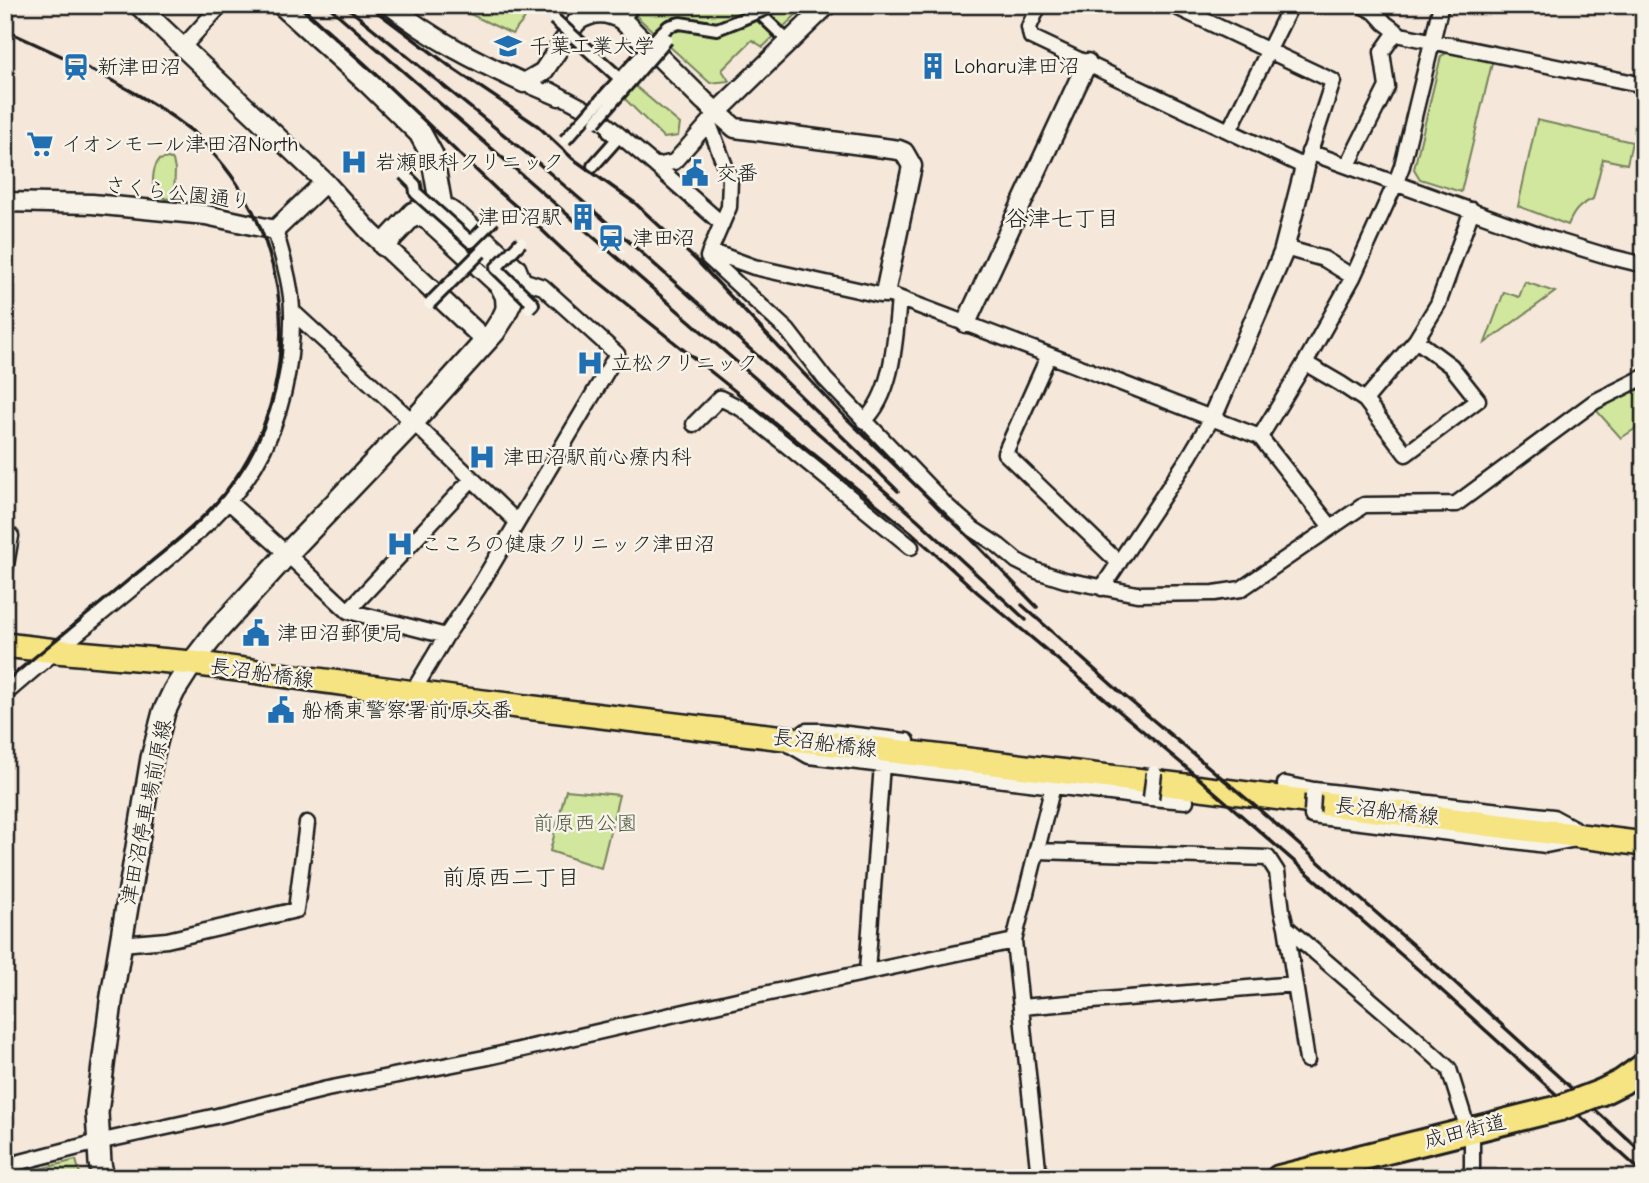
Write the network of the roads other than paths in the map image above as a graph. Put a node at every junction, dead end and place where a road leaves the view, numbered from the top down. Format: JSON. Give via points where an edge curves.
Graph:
{"nodes":[{"id":1,"x":138,"y":5,"type":"edge"},
{"id":2,"x":221,"y":5,"type":"edge"},
{"id":3,"x":283,"y":5,"type":"edge"},
{"id":4,"x":390,"y":5,"type":"edge"},
{"id":5,"x":574,"y":5,"type":"edge"},
{"id":6,"x":589,"y":5,"type":"edge"},
{"id":7,"x":609,"y":5,"type":"edge"},
{"id":8,"x":756,"y":5,"type":"edge"},
{"id":9,"x":776,"y":5,"type":"edge"},
{"id":10,"x":827,"y":5,"type":"edge"},
{"id":11,"x":1039,"y":5,"type":"edge"},
{"id":12,"x":1172,"y":5,"type":"edge"},
{"id":13,"x":1291,"y":5,"type":"edge"},
{"id":14,"x":1361,"y":5,"type":"edge"},
{"id":15,"x":1441,"y":5,"type":"edge"},
{"id":16,"x":628,"y":14,"type":"edge"},
{"id":17,"x":559,"y":25,"type":"junction"},
{"id":18,"x":1396,"y":32,"type":"junction"},
{"id":19,"x":782,"y":35,"type":"dead end"},
{"id":20,"x":1432,"y":42,"type":"junction"},
{"id":21,"x":183,"y":47,"type":"junction"},
{"id":22,"x":1269,"y":50,"type":"junction"},
{"id":23,"x":1087,"y":63,"type":"junction"},
{"id":24,"x":543,"y":72,"type":"junction"},
{"id":25,"x":623,"y":82,"type":"junction"},
{"id":26,"x":524,"y":83,"type":"junction"},
{"id":27,"x":1644,"y":85,"type":"edge"},
{"id":28,"x":550,"y":90,"type":"joint"},
{"id":29,"x":576,"y":105,"type":"junction"},
{"id":30,"x":713,"y":118,"type":"junction"},
{"id":31,"x":591,"y":119,"type":"junction"},
{"id":32,"x":1229,"y":131,"type":"junction"},
{"id":33,"x":565,"y":140,"type":"dead end"},
{"id":34,"x":1307,"y":159,"type":"junction"},
{"id":35,"x":1348,"y":165,"type":"junction"},
{"id":36,"x":593,"y":166,"type":"dead end"},
{"id":37,"x":656,"y":166,"type":"junction"},
{"id":38,"x":404,"y":174,"type":"dead end"},
{"id":39,"x":325,"y":182,"type":"junction"},
{"id":40,"x":1396,"y":182,"type":"junction"},
{"id":41,"x":5,"y":202,"type":"edge"},
{"id":42,"x":441,"y":206,"type":"junction"},
{"id":43,"x":1472,"y":211,"type":"junction"},
{"id":44,"x":407,"y":219,"type":"junction"},
{"id":45,"x":494,"y":219,"type":"dead end"},
{"id":46,"x":722,"y":224,"type":"junction"},
{"id":47,"x":275,"y":230,"type":"junction"},
{"id":48,"x":471,"y":242,"type":"junction"},
{"id":49,"x":521,"y":242,"type":"dead end"},
{"id":50,"x":384,"y":245,"type":"junction"},
{"id":51,"x":1285,"y":248,"type":"junction"},
{"id":52,"x":710,"y":251,"type":"junction"},
{"id":53,"x":481,"y":252,"type":"junction"},
{"id":54,"x":1644,"y":265,"type":"edge"},
{"id":55,"x":496,"y":268,"type":"junction"},
{"id":56,"x":1353,"y":276,"type":"junction"},
{"id":57,"x":519,"y":279,"type":"junction"},
{"id":58,"x":892,"y":296,"type":"junction"},
{"id":59,"x":428,"y":305,"type":"dead end"},
{"id":60,"x":528,"y":308,"type":"dead end"},
{"id":61,"x":292,"y":311,"type":"junction"},
{"id":62,"x":503,"y":318,"type":"junction"},
{"id":63,"x":966,"y":323,"type":"junction"},
{"id":64,"x":1416,"y":340,"type":"junction"},
{"id":65,"x":486,"y":341,"type":"junction"},
{"id":66,"x":1049,"y":355,"type":"junction"},
{"id":67,"x":1305,"y":363,"type":"junction"},
{"id":68,"x":1644,"y":377,"type":"edge"},
{"id":69,"x":1364,"y":400,"type":"junction"},
{"id":70,"x":1212,"y":418,"type":"junction"},
{"id":71,"x":864,"y":421,"type":"junction"},
{"id":72,"x":413,"y":422,"type":"junction"},
{"id":73,"x":694,"y":424,"type":"dead end"},
{"id":74,"x":1260,"y":437,"type":"junction"},
{"id":75,"x":471,"y":479,"type":"junction"},
{"id":76,"x":229,"y":502,"type":"junction"},
{"id":77,"x":517,"y":522,"type":"junction"},
{"id":78,"x":1331,"y":527,"type":"junction"},
{"id":79,"x":11,"y":536,"type":"dead end"},
{"id":80,"x":911,"y":547,"type":"dead end"},
{"id":81,"x":287,"y":554,"type":"junction"},
{"id":82,"x":1119,"y":563,"type":"junction"},
{"id":83,"x":5,"y":571,"type":"edge"},
{"id":84,"x":1102,"y":588,"type":"junction"},
{"id":85,"x":348,"y":611,"type":"junction"},
{"id":86,"x":446,"y":636,"type":"junction"},
{"id":87,"x":5,"y":645,"type":"edge"},
{"id":88,"x":56,"y":651,"type":"junction"},
{"id":89,"x":192,"y":663,"type":"junction"},
{"id":90,"x":412,"y":693,"type":"junction"},
{"id":91,"x":5,"y":694,"type":"edge"},
{"id":92,"x":778,"y":738,"type":"junction"},
{"id":93,"x":882,"y":764,"type":"junction"},
{"id":94,"x":1285,"y":784,"type":"dead end"},
{"id":95,"x":1053,"y":786,"type":"junction"},
{"id":96,"x":1313,"y":792,"type":"junction"},
{"id":97,"x":1151,"y":798,"type":"junction"},
{"id":98,"x":1185,"y":800,"type":"dead end"},
{"id":99,"x":307,"y":823,"type":"dead end"},
{"id":100,"x":1590,"y":837,"type":"junction"},
{"id":101,"x":1644,"y":844,"type":"edge"},
{"id":102,"x":1037,"y":851,"type":"junction"},
{"id":103,"x":1286,"y":927,"type":"junction"},
{"id":104,"x":1014,"y":941,"type":"junction"},
{"id":105,"x":121,"y":944,"type":"junction"},
{"id":106,"x":867,"y":972,"type":"junction"},
{"id":107,"x":1295,"y":984,"type":"junction"},
{"id":108,"x":1021,"y":1007,"type":"junction"},
{"id":109,"x":1307,"y":1060,"type":"dead end"},
{"id":110,"x":1643,"y":1070,"type":"edge"},
{"id":111,"x":1470,"y":1129,"type":"junction"},
{"id":112,"x":98,"y":1142,"type":"junction"},
{"id":113,"x":5,"y":1166,"type":"edge"},
{"id":114,"x":103,"y":1178,"type":"edge"},
{"id":115,"x":1039,"y":1178,"type":"edge"},
{"id":116,"x":1279,"y":1178,"type":"edge"},
{"id":117,"x":1472,"y":1178,"type":"edge"}],
"edges":[{"from":1,"to":21,"type":"street"},
{"from":2,"to":21,"type":"street"},
{"from":3,"to":42,"type":"main road","via":[[420,133],[432,155]]},
{"from":4,"to":26,"type":"street","via":[[477,61]]},
{"from":5,"to":17,"type":"street"},
{"from":6,"to":17,"type":"street","via":[[588,11]]},
{"from":7,"to":16,"type":"street"},
{"from":8,"to":19,"type":"street"},
{"from":9,"to":25,"type":"street","bridge":true,"via":[[718,29],[680,23],[670,26]]},
{"from":10,"to":30,"type":"street"},
{"from":11,"to":23,"type":"street","via":[[1029,27],[1031,37]]},
{"from":12,"to":22,"type":"street"},
{"from":13,"to":22,"type":"street"},
{"from":14,"to":18,"type":"street"},
{"from":15,"to":20,"type":"street"},
{"from":16,"to":17,"type":"street","via":[[591,16]]},
{"from":16,"to":30,"type":"street"},
{"from":17,"to":24,"type":"street"},
{"from":17,"to":25,"type":"street","bridge":true},
{"from":18,"to":20,"type":"street"},
{"from":18,"to":35,"type":"street","via":[[1382,52],[1387,87]]},
{"from":20,"to":27,"type":"street"},
{"from":20,"to":40,"type":"street"},
{"from":21,"to":39,"type":"street"},
{"from":22,"to":32,"type":"street"},
{"from":22,"to":34,"type":"street","via":[[1333,81]]},
{"from":23,"to":32,"type":"street"},
{"from":23,"to":63,"type":"street"},
{"from":24,"to":26,"type":"street"},
{"from":24,"to":28,"type":"street"},
{"from":25,"to":31,"type":"street","bridge":true},
{"from":26,"to":29,"type":"street"},
{"from":28,"to":29,"type":"street"},
{"from":29,"to":37,"type":"street","via":[[593,113]]},
{"from":30,"to":37,"type":"street","via":[[674,162]]},
{"from":30,"to":46,"type":"street","via":[[730,179],[729,206]]},
{"from":30,"to":58,"type":"street","via":[[735,128],[904,152],[912,166]]},
{"from":31,"to":33,"type":"street","bridge":true},
{"from":31,"to":36,"type":"street","via":[[617,139]]},
{"from":32,"to":34,"type":"street"},
{"from":34,"to":35,"type":"street"},
{"from":34,"to":51,"type":"street"},
{"from":35,"to":40,"type":"street"},
{"from":37,"to":46,"type":"street"},
{"from":38,"to":48,"type":"street","bridge":true,"via":[[416,193]]},
{"from":39,"to":47,"type":"street","name":"さくら公園通り"},
{"from":39,"to":50,"type":"street"},
{"from":40,"to":43,"type":"street"},
{"from":40,"to":56,"type":"street"},
{"from":41,"to":47,"type":"street","name":"さくら公園通り","via":[[92,204],[206,215]]},
{"from":42,"to":44,"type":"main road","via":[[422,209]]},
{"from":42,"to":57,"type":"main road","via":[[510,264]]},
{"from":43,"to":54,"type":"street"},
{"from":43,"to":64,"type":"street","via":[[1438,304]]},
{"from":44,"to":50,"type":"main road"},
{"from":44,"to":62,"type":"street","via":[[427,222],[498,286]]},
{"from":45,"to":48,"type":"street","bridge":true},
{"from":46,"to":52,"type":"street"},
{"from":47,"to":61,"type":"street"},
{"from":48,"to":53,"type":"street","bridge":true},
{"from":49,"to":55,"type":"street","bridge":true},
{"from":50,"to":65,"type":"street"},
{"from":51,"to":56,"type":"street","via":[[1324,259]]},
{"from":51,"to":70,"type":"street"},
{"from":52,"to":58,"type":"street","via":[[754,267]]},
{"from":52,"to":71,"type":"street","via":[[708,257],[788,331]]},
{"from":53,"to":55,"type":"street"},
{"from":53,"to":59,"type":"street","bridge":true},
{"from":55,"to":60,"type":"street","bridge":true,"via":[[533,304]]},
{"from":56,"to":67,"type":"street"},
{"from":57,"to":62,"type":"main road","name":"津田沼停車場前原線"},
{"from":57,"to":77,"type":"street","via":[[543,287],[617,354]]},
{"from":58,"to":63,"type":"street"},
{"from":58,"to":71,"type":"street","via":[[894,350],[883,392]]},
{"from":61,"to":72,"type":"street"},
{"from":61,"to":76,"type":"street","via":[[288,375],[270,436]]},
{"from":62,"to":65,"type":"main road","name":"津田沼停車場前原線"},
{"from":63,"to":66,"type":"street"},
{"from":64,"to":69,"type":"street"},
{"from":64,"to":69,"type":"street","via":[[1451,366],[1478,400],[1406,454]]},
{"from":65,"to":72,"type":"main road","name":"津田沼停車場前原線"},
{"from":66,"to":70,"type":"street"},
{"from":66,"to":82,"type":"street","via":[[1005,453]]},
{"from":67,"to":69,"type":"street"},
{"from":67,"to":74,"type":"street"},
{"from":68,"to":78,"type":"street","via":[[1594,402],[1456,504],[1364,505]]},
{"from":70,"to":74,"type":"street"},
{"from":70,"to":82,"type":"street"},
{"from":71,"to":84,"type":"street","via":[[948,507],[1017,561],[1065,580]]},
{"from":72,"to":75,"type":"street"},
{"from":72,"to":81,"type":"main road","name":"津田沼停車場前原線"},
{"from":73,"to":80,"type":"street","via":[[720,398],[742,409]]},
{"from":74,"to":78,"type":"street"},
{"from":75,"to":77,"type":"street"},
{"from":75,"to":85,"type":"street"},
{"from":76,"to":81,"type":"street"},
{"from":76,"to":88,"type":"street"},
{"from":77,"to":86,"type":"street"},
{"from":78,"to":84,"type":"street","via":[[1241,589],[1177,595]]},
{"from":79,"to":83,"type":"street"},
{"from":81,"to":85,"type":"street"},
{"from":81,"to":89,"type":"main road","name":"津田沼停車場前原線"},
{"from":82,"to":84,"type":"street"},
{"from":85,"to":86,"type":"street"},
{"from":86,"to":90,"type":"street"},
{"from":87,"to":88,"type":"main road","name":"長沼船橋線"},
{"from":88,"to":89,"type":"main road","name":"長沼船橋線"},
{"from":88,"to":91,"type":"street"},
{"from":89,"to":90,"type":"main road","name":"長沼船橋線"},
{"from":89,"to":105,"type":"main road","name":"津田沼停車場前原線","via":[[164,712],[158,735]]},
{"from":90,"to":92,"type":"main road","name":"長沼船橋線"},
{"from":92,"to":93,"type":"street","via":[[809,756]]},
{"from":92,"to":97,"type":"street","bridge":true,"via":[[821,731],[1154,773]]},
{"from":92,"to":100,"type":"main road","name":"長沼船橋線"},
{"from":93,"to":95,"type":"street"},
{"from":93,"to":106,"type":"street"},
{"from":94,"to":96,"type":"street"},
{"from":95,"to":97,"type":"street"},
{"from":95,"to":102,"type":"street"},
{"from":96,"to":100,"type":"street","via":[[1553,817]]},
{"from":96,"to":100,"type":"street","bridge":true,"via":[[1312,816],[1546,845]]},
{"from":97,"to":98,"type":"street"},
{"from":99,"to":105,"type":"street","via":[[296,910],[167,940]]},
{"from":100,"to":101,"type":"main road","name":"長沼船橋線"},
{"from":102,"to":103,"type":"street","via":[[1268,858],[1278,872]]},
{"from":102,"to":104,"type":"street"},
{"from":103,"to":107,"type":"street"},
{"from":103,"to":111,"type":"street","via":[[1449,1069]]},
{"from":104,"to":106,"type":"street"},
{"from":104,"to":108,"type":"street"},
{"from":105,"to":112,"type":"main road","name":"津田沼停車場前原線","via":[[97,1113]]},
{"from":106,"to":112,"type":"street"},
{"from":107,"to":108,"type":"street"},
{"from":107,"to":109,"type":"street"},
{"from":108,"to":115,"type":"street"},
{"from":110,"to":111,"type":"highway","name":"成田街道","bridge":true,"via":[[1560,1108]]},
{"from":111,"to":116,"type":"highway","name":"成田街道"},
{"from":111,"to":117,"type":"street"},
{"from":112,"to":113,"type":"street"},
{"from":112,"to":114,"type":"main road","name":"津田沼停車場前原線"}]}
